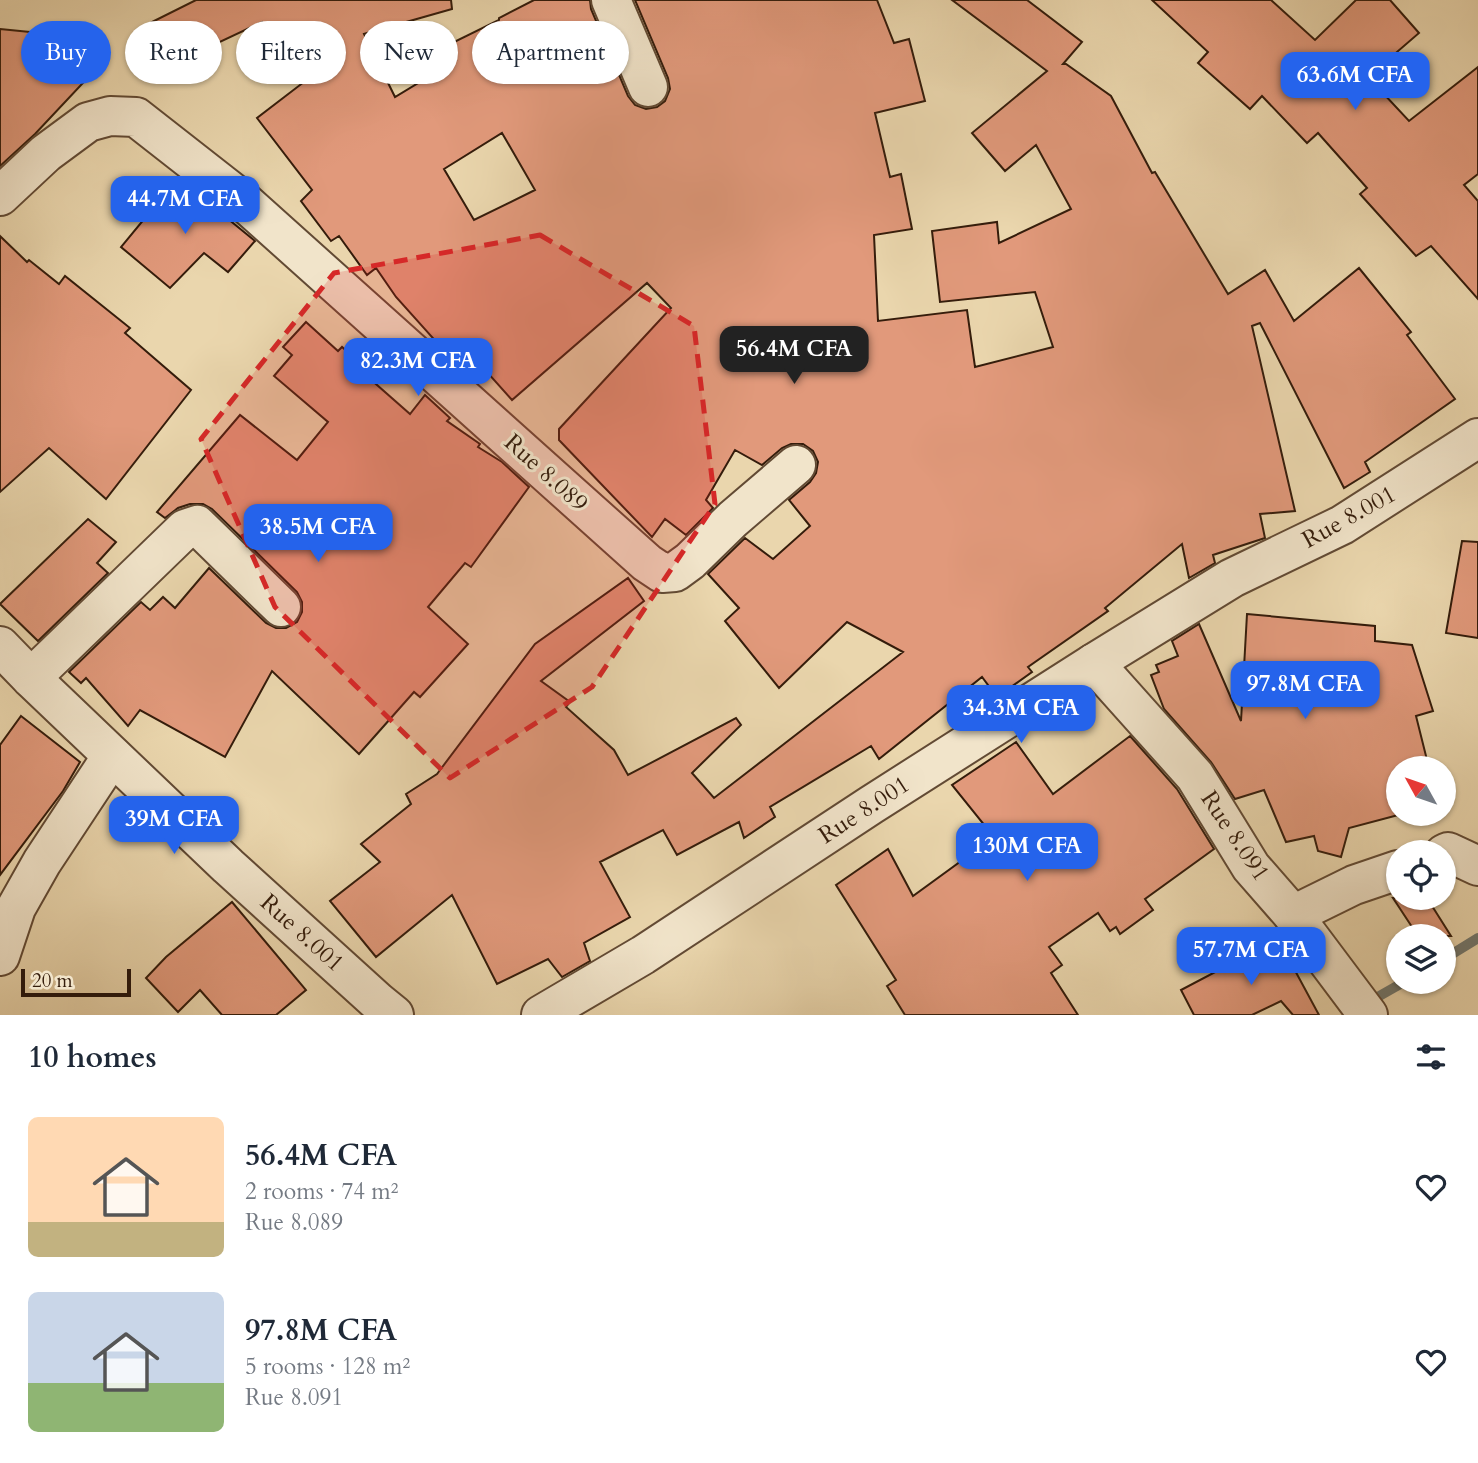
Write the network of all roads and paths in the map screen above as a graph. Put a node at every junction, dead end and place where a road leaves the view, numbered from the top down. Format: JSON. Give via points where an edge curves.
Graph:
{"nodes":[{"id":1,"x":611,"y":0,"type":"edge"},
{"id":2,"x":648,"y":87,"type":"dead end"},
{"id":3,"x":0,"y":196,"type":"edge"},
{"id":4,"x":1478,"y":438,"type":"edge"},
{"id":5,"x":796,"y":464,"type":"dead end"},
{"id":6,"x":281,"y":607,"type":"dead end"},
{"id":7,"x":0,"y":646,"type":"edge"},
{"id":8,"x":1094,"y":663,"type":"junction"},
{"id":9,"x":31,"y":678,"type":"junction"},
{"id":10,"x":112,"y":756,"type":"junction"},
{"id":11,"x":1456,"y":856,"type":"edge"},
{"id":12,"x":1478,"y":866,"type":"edge"},
{"id":13,"x":1386,"y":874,"type":"edge"},
{"id":14,"x":1293,"y":915,"type":"junction"},
{"id":15,"x":0,"y":956,"type":"edge"},
{"id":16,"x":394,"y":1015,"type":"edge"},
{"id":17,"x":541,"y":1015,"type":"edge"},
{"id":18,"x":1368,"y":1015,"type":"edge"}],
"edges":[{"from":1,"to":2,"type":"street"},
{"from":3,"to":5,"type":"street","name":"Rue 8.089","via":[[88,122],[110,116],[136,117],[242,200],[662,573],[674,572],[690,561]]},
{"from":4,"to":8,"type":"street","name":"Rue 8.001","via":[[1342,525],[1233,578]]},
{"from":6,"to":9,"type":"street","via":[[195,525],[185,528],[138,571]]},
{"from":7,"to":9,"type":"street","name":"Rue 8.001"},
{"from":8,"to":14,"type":"street","name":"Rue 8.091","via":[[1195,776],[1251,867]]},
{"from":8,"to":17,"type":"street","name":"Rue 8.001","via":[[643,956]]},
{"from":9,"to":10,"type":"street","name":"Rue 8.001"},
{"from":10,"to":15,"type":"street","via":[[16,908]]},
{"from":10,"to":16,"type":"street","name":"Rue 8.001"},
{"from":11,"to":12,"type":"street"},
{"from":13,"to":14,"type":"street"},
{"from":14,"to":18,"type":"street","name":"Rue 8.091"}]}
